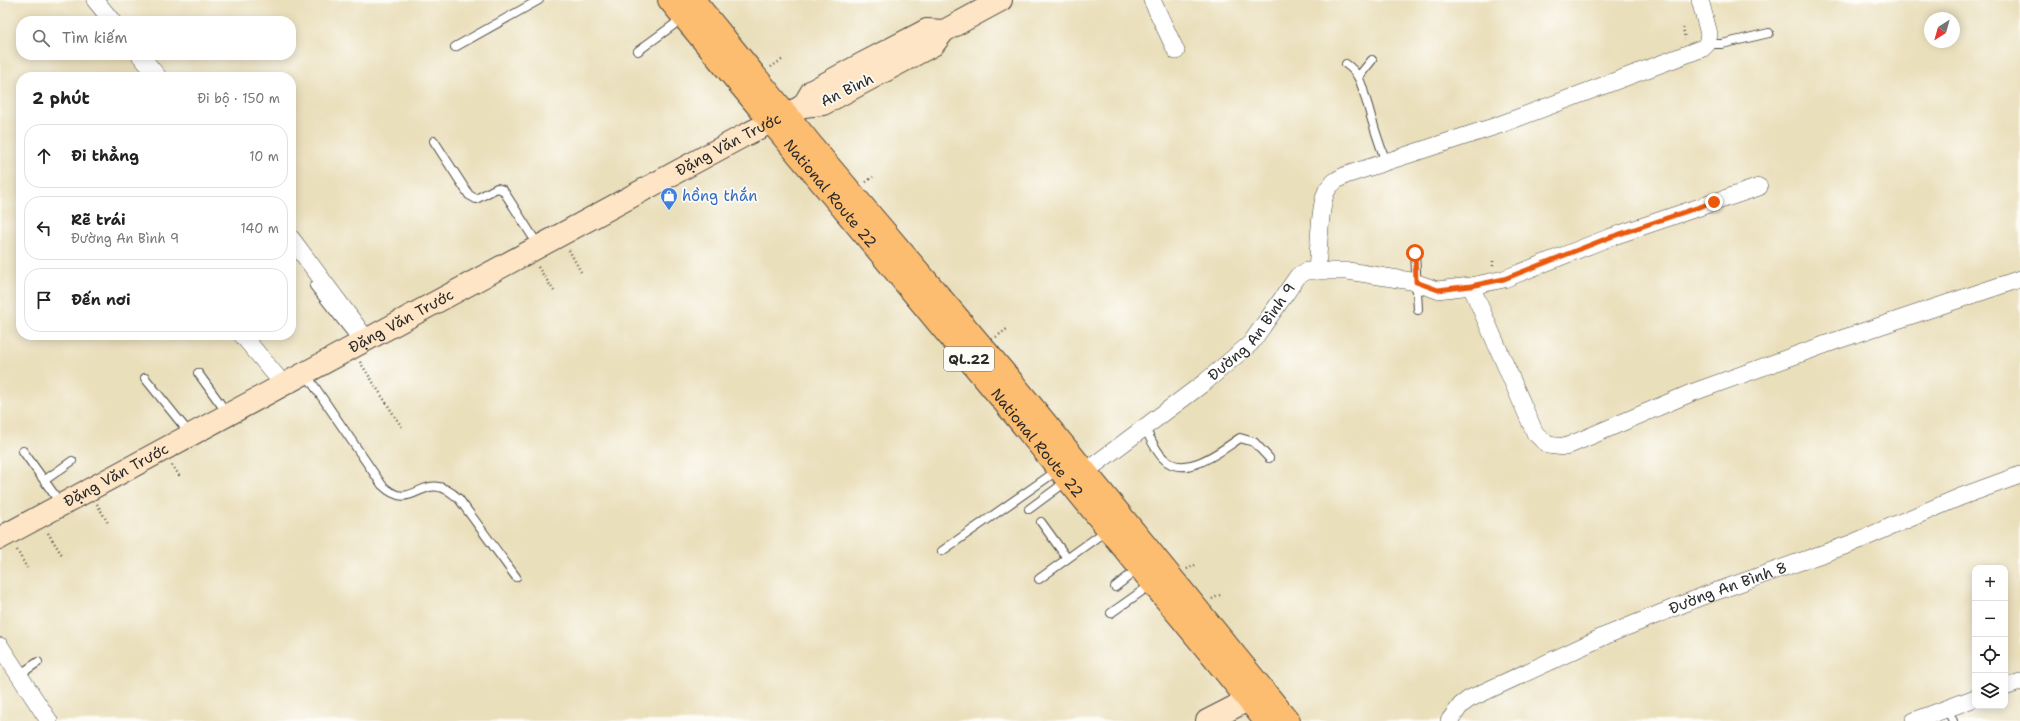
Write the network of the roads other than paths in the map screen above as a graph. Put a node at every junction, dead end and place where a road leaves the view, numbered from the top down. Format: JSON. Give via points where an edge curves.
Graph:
{"nodes":[{"id":1,"x":95,"y":0,"type":"edge"},
{"id":2,"x":539,"y":0,"type":"edge"},
{"id":3,"x":669,"y":0,"type":"edge"},
{"id":4,"x":1001,"y":0,"type":"edge"},
{"id":5,"x":1152,"y":0,"type":"edge"},
{"id":6,"x":1700,"y":0,"type":"edge"},
{"id":7,"x":692,"y":4,"type":"edge"},
{"id":8,"x":108,"y":16,"type":"edge"},
{"id":9,"x":1770,"y":33,"type":"dead end"},
{"id":10,"x":1707,"y":44,"type":"junction"},
{"id":11,"x":455,"y":46,"type":"dead end"},
{"id":12,"x":638,"y":51,"type":"dead end"},
{"id":13,"x":1176,"y":51,"type":"dead end"},
{"id":14,"x":144,"y":60,"type":"edge"},
{"id":15,"x":1372,"y":60,"type":"dead end"},
{"id":16,"x":1346,"y":64,"type":"dead end"},
{"id":17,"x":154,"y":72,"type":"edge"},
{"id":18,"x":1359,"y":76,"type":"junction"},
{"id":19,"x":787,"y":115,"type":"junction"},
{"id":20,"x":434,"y":141,"type":"dead end"},
{"id":21,"x":1386,"y":162,"type":"junction"},
{"id":22,"x":1759,"y":187,"type":"dead end"},
{"id":23,"x":296,"y":246,"type":"edge"},
{"id":24,"x":533,"y":251,"type":"junction"},
{"id":25,"x":1415,"y":253,"type":"dead end"},
{"id":26,"x":1317,"y":271,"type":"junction"},
{"id":27,"x":2020,"y":279,"type":"edge"},
{"id":28,"x":1416,"y":282,"type":"junction"},
{"id":29,"x":314,"y":286,"type":"dead end"},
{"id":30,"x":1471,"y":286,"type":"junction"},
{"id":31,"x":1418,"y":310,"type":"dead end"},
{"id":32,"x":246,"y":340,"type":"edge"},
{"id":33,"x":359,"y":344,"type":"junction"},
{"id":34,"x":198,"y":373,"type":"dead end"},
{"id":35,"x":305,"y":373,"type":"junction"},
{"id":36,"x":145,"y":378,"type":"dead end"},
{"id":37,"x":284,"y":385,"type":"junction"},
{"id":38,"x":227,"y":414,"type":"junction"},
{"id":39,"x":1144,"y":427,"type":"junction"},
{"id":40,"x":191,"y":434,"type":"junction"},
{"id":41,"x":23,"y":451,"type":"dead end"},
{"id":42,"x":1269,"y":458,"type":"dead end"},
{"id":43,"x":72,"y":461,"type":"dead end"},
{"id":44,"x":1071,"y":474,"type":"junction"},
{"id":45,"x":2020,"y":475,"type":"edge"},
{"id":46,"x":45,"y":480,"type":"junction"},
{"id":47,"x":62,"y":504,"type":"junction"},
{"id":48,"x":1029,"y":509,"type":"dead end"},
{"id":49,"x":1041,"y":522,"type":"dead end"},
{"id":50,"x":1107,"y":529,"type":"junction"},
{"id":51,"x":0,"y":538,"type":"edge"},
{"id":52,"x":942,"y":551,"type":"dead end"},
{"id":53,"x":1067,"y":558,"type":"junction"},
{"id":54,"x":1146,"y":576,"type":"junction"},
{"id":55,"x":516,"y":577,"type":"dead end"},
{"id":56,"x":1039,"y":579,"type":"dead end"},
{"id":57,"x":1115,"y":587,"type":"dead end"},
{"id":58,"x":1111,"y":613,"type":"dead end"},
{"id":59,"x":0,"y":646,"type":"edge"},
{"id":60,"x":38,"y":662,"type":"dead end"},
{"id":61,"x":19,"y":675,"type":"junction"},
{"id":62,"x":2020,"y":682,"type":"edge"},
{"id":63,"x":2008,"y":686,"type":"edge"},
{"id":64,"x":1248,"y":700,"type":"junction"},
{"id":65,"x":1972,"y":700,"type":"edge"},
{"id":66,"x":1950,"y":715,"type":"edge"},
{"id":67,"x":49,"y":721,"type":"edge"},
{"id":68,"x":1207,"y":721,"type":"edge"},
{"id":69,"x":1265,"y":721,"type":"edge"},
{"id":70,"x":1289,"y":721,"type":"edge"},
{"id":71,"x":1449,"y":721,"type":"edge"},
{"id":72,"x":1914,"y":721,"type":"edge"}],
"edges":[{"from":1,"to":8,"type":"street"},
{"from":2,"to":11,"type":"lane"},
{"from":3,"to":7,"type":"highway","name":"National Route 22","number":"QL.22"},
{"from":4,"to":19,"type":"main road","name":"An Bình","via":[[944,31],[927,30],[858,66],[812,91]]},
{"from":5,"to":13,"type":"street"},
{"from":6,"to":10,"type":"street","via":[[1708,34]]},
{"from":7,"to":12,"type":"lane"},
{"from":7,"to":19,"type":"highway","name":"National Route 22","number":"QL.22"},
{"from":9,"to":10,"type":"lane","via":[[1722,44]]},
{"from":10,"to":21,"type":"street","via":[[1499,125]]},
{"from":14,"to":17,"type":"street"},
{"from":15,"to":18,"type":"lane"},
{"from":16,"to":18,"type":"lane"},
{"from":18,"to":21,"type":"lane"},
{"from":19,"to":24,"type":"main road","name":"Đặng Văn Trước"},
{"from":19,"to":44,"type":"highway","name":"National Route 22","number":"QL.22","via":[[1011,380]]},
{"from":20,"to":24,"type":"lane","via":[[469,195],[476,199],[497,188],[503,190]]},
{"from":21,"to":26,"type":"street","via":[[1346,175],[1336,180],[1326,191]]},
{"from":22,"to":30,"type":"street","name":"Đường An Bình 9","via":[[1608,238],[1504,279]]},
{"from":23,"to":33,"type":"street"},
{"from":24,"to":33,"type":"main road","name":"Đặng Văn Trước"},
{"from":25,"to":28,"type":"lane"},
{"from":26,"to":28,"type":"street","name":"Đường An Bình 9","via":[[1357,272]]},
{"from":26,"to":39,"type":"street","name":"Đường An Bình 9","via":[[1307,271],[1298,276],[1248,346]]},
{"from":27,"to":30,"type":"street","via":[[1691,393],[1565,447],[1548,445],[1535,433]]},
{"from":28,"to":30,"type":"street","name":"Đường An Bình 9","via":[[1438,290]]},
{"from":28,"to":31,"type":"lane"},
{"from":29,"to":33,"type":"lane"},
{"from":32,"to":37,"type":"street"},
{"from":33,"to":35,"type":"main road","name":"Đặng Văn Trước"},
{"from":34,"to":38,"type":"lane"},
{"from":35,"to":37,"type":"main road","name":"Đặng Văn Trước"},
{"from":35,"to":55,"type":"lane","via":[[382,485],[395,495],[405,497],[430,486],[439,485],[449,489]]},
{"from":36,"to":40,"type":"lane"},
{"from":37,"to":38,"type":"main road","name":"Đặng Văn Trước"},
{"from":38,"to":40,"type":"main road","name":"Đặng Văn Trước"},
{"from":39,"to":42,"type":"lane","via":[[1164,459],[1175,465],[1192,465],[1208,459],[1240,438],[1254,442]]},
{"from":39,"to":44,"type":"street","name":"Đường An Bình 9"},
{"from":40,"to":47,"type":"main road","name":"Đặng Văn Trước"},
{"from":41,"to":46,"type":"lane"},
{"from":43,"to":46,"type":"lane"},
{"from":44,"to":48,"type":"lane"},
{"from":44,"to":50,"type":"highway","name":"National Route 22","number":"QL.22"},
{"from":44,"to":52,"type":"lane"},
{"from":44,"to":70,"type":"highway","name":"National Route 22","number":"QL.22"},
{"from":45,"to":71,"type":"street","name":"Đường An Bình 8","via":[[1960,497],[1850,544],[1703,596],[1607,635],[1469,699]]},
{"from":46,"to":47,"type":"lane"},
{"from":47,"to":51,"type":"main road","name":"Đặng Văn Trước"},
{"from":49,"to":53,"type":"lane"},
{"from":50,"to":53,"type":"lane"},
{"from":50,"to":54,"type":"highway","name":"National Route 22","number":"QL.22"},
{"from":53,"to":56,"type":"lane"},
{"from":54,"to":57,"type":"lane"},
{"from":54,"to":58,"type":"lane"},
{"from":54,"to":64,"type":"highway","name":"National Route 22","number":"QL.22"},
{"from":59,"to":61,"type":"street"},
{"from":60,"to":61,"type":"lane"},
{"from":61,"to":67,"type":"street"},
{"from":62,"to":63,"type":"street"},
{"from":64,"to":68,"type":"main road"},
{"from":64,"to":69,"type":"highway","name":"National Route 22","number":"QL.22"},
{"from":65,"to":66,"type":"street"},
{"from":66,"to":72,"type":"street"}]}
